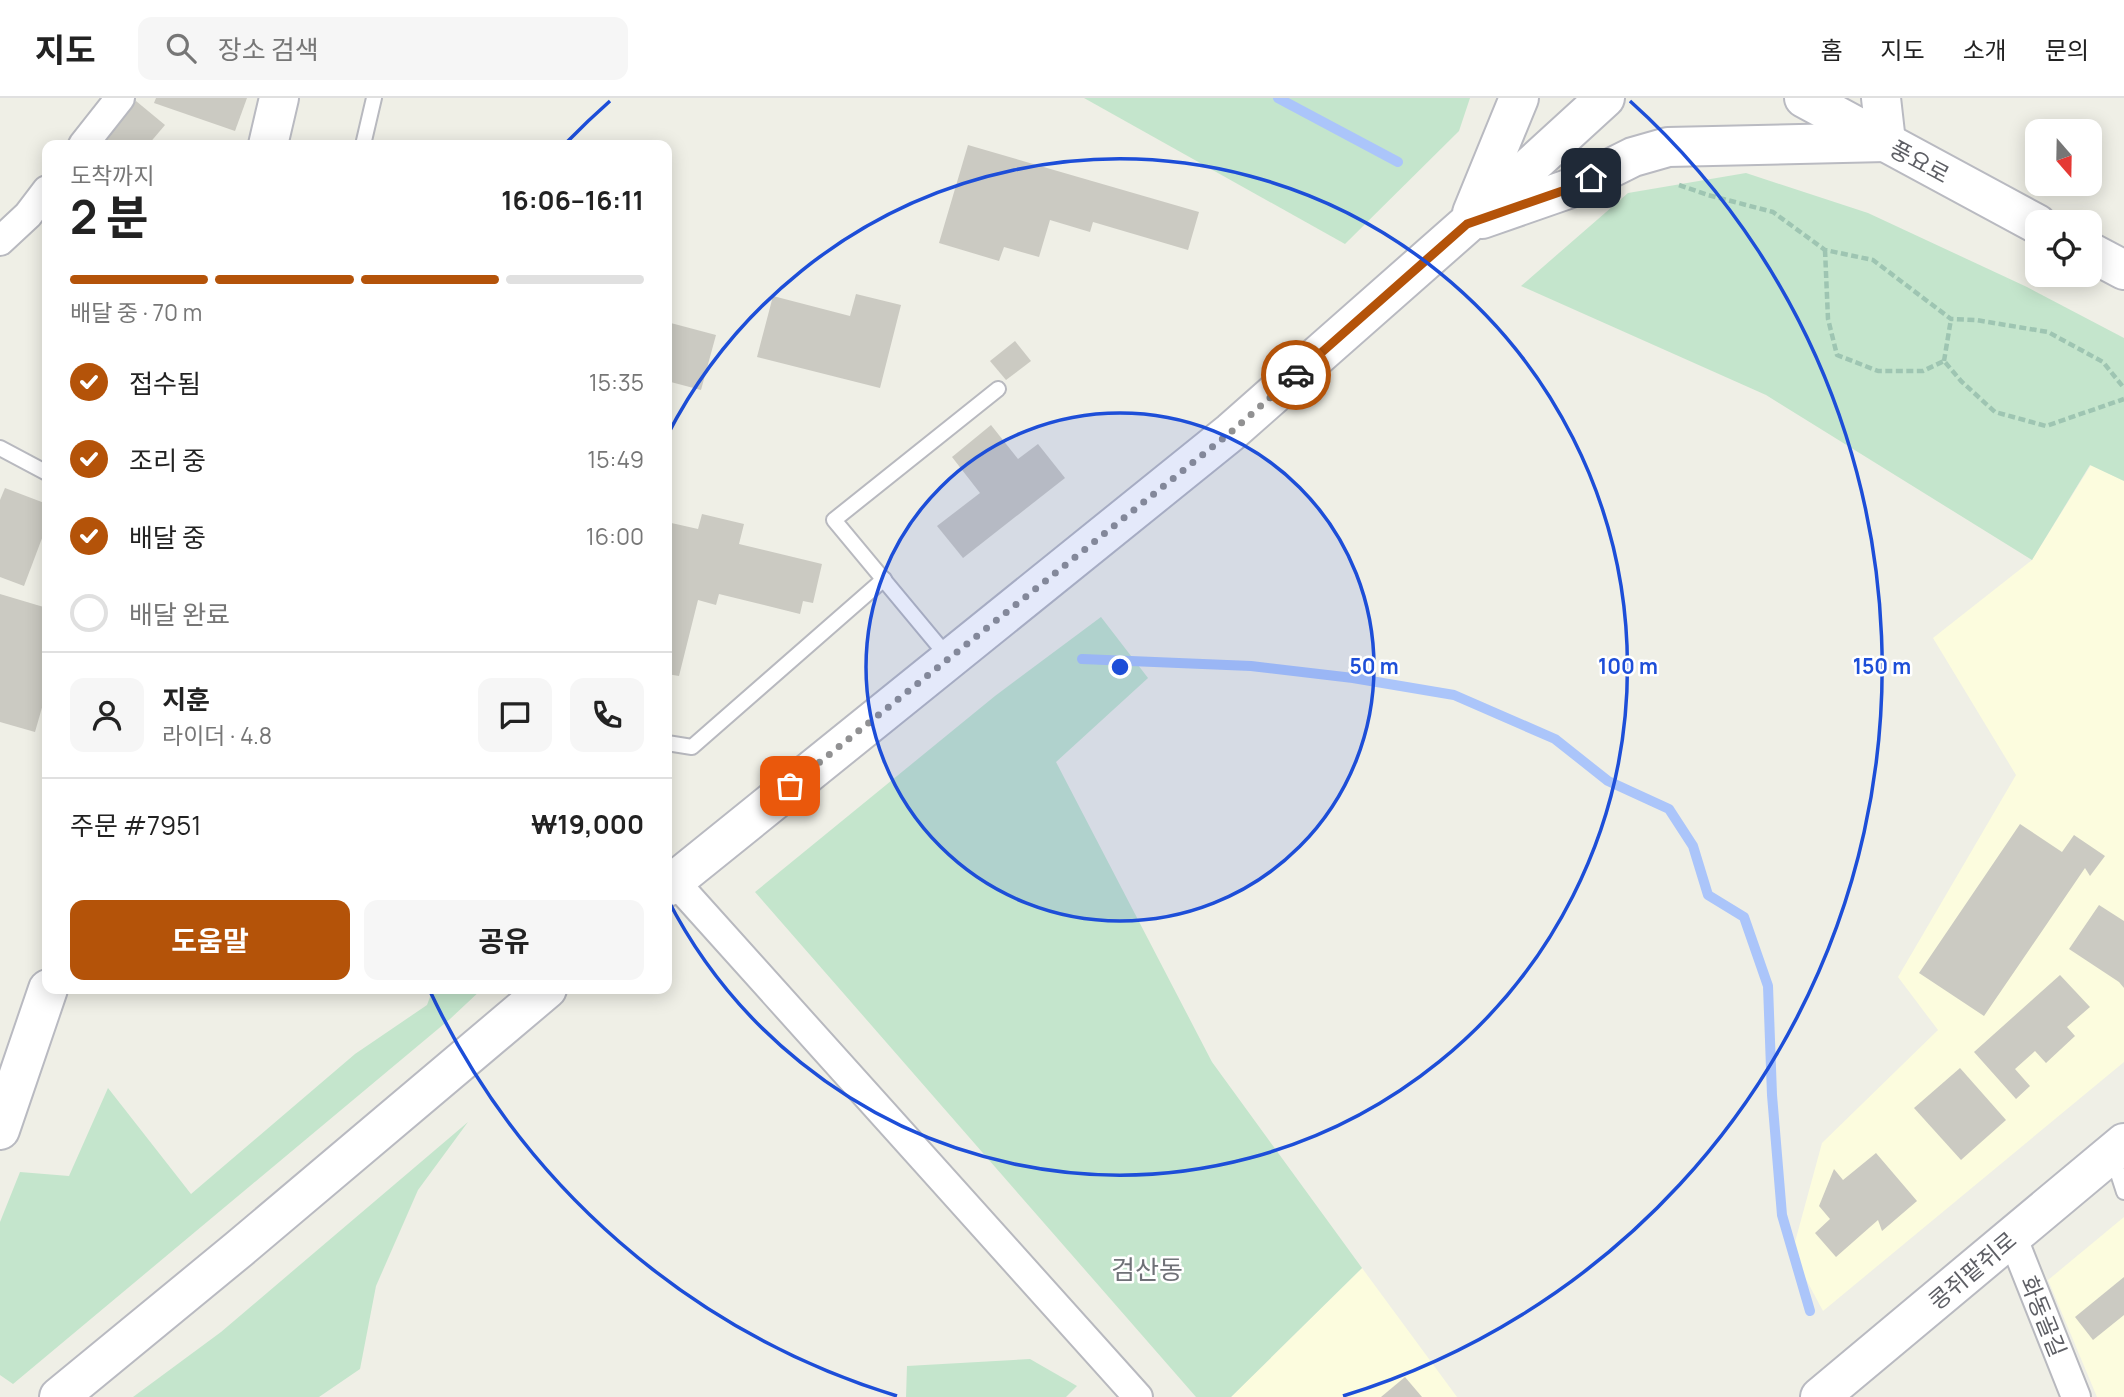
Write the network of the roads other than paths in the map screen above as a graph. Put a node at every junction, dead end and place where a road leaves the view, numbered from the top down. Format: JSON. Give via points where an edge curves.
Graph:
{"nodes":[{"id":1,"x":120,"y":98,"type":"edge"},
{"id":2,"x":279,"y":98,"type":"edge"},
{"id":3,"x":374,"y":98,"type":"edge"},
{"id":4,"x":1518,"y":98,"type":"edge"},
{"id":5,"x":1605,"y":98,"type":"edge"},
{"id":6,"x":1804,"y":98,"type":"edge"},
{"id":7,"x":1881,"y":98,"type":"edge"},
{"id":8,"x":86,"y":140,"type":"edge"},
{"id":9,"x":269,"y":140,"type":"edge"},
{"id":10,"x":364,"y":140,"type":"edge"},
{"id":11,"x":1886,"y":142,"type":"junction"},
{"id":12,"x":42,"y":197,"type":"edge"},
{"id":13,"x":2025,"y":217,"type":"edge"},
{"id":14,"x":1467,"y":224,"type":"junction"},
{"id":15,"x":0,"y":242,"type":"edge"},
{"id":16,"x":2102,"y":258,"type":"edge"},
{"id":17,"x":2124,"y":270,"type":"edge"},
{"id":18,"x":998,"y":389,"type":"dead end"},
{"id":19,"x":0,"y":448,"type":"edge"},
{"id":20,"x":42,"y":471,"type":"edge"},
{"id":21,"x":884,"y":579,"type":"junction"},
{"id":22,"x":949,"y":659,"type":"junction"},
{"id":23,"x":672,"y":744,"type":"edge"},
{"id":24,"x":672,"y":878,"type":"edge"},
{"id":25,"x":672,"y":883,"type":"edge"},
{"id":26,"x":46,"y":994,"type":"edge"},
{"id":27,"x":541,"y":994,"type":"edge"},
{"id":28,"x":0,"y":1130,"type":"edge"},
{"id":29,"x":2118,"y":1148,"type":"edge"},
{"id":30,"x":2124,"y":1192,"type":"edge"},
{"id":31,"x":2012,"y":1236,"type":"junction"},
{"id":32,"x":59,"y":1397,"type":"edge"},
{"id":33,"x":1138,"y":1397,"type":"edge"},
{"id":34,"x":1820,"y":1397,"type":"edge"},
{"id":35,"x":2076,"y":1397,"type":"edge"}],
"edges":[{"from":1,"to":8,"type":"street"},
{"from":2,"to":9,"type":"street"},
{"from":3,"to":10,"type":"lane"},
{"from":4,"to":14,"type":"street"},
{"from":5,"to":14,"type":"street"},
{"from":6,"to":11,"type":"street","name":"풍요로"},
{"from":7,"to":11,"type":"street"},
{"from":11,"to":13,"type":"street","name":"풍요로"},
{"from":11,"to":14,"type":"street","via":[[1668,147],[1633,157],[1571,188]]},
{"from":12,"to":15,"type":"street"},
{"from":14,"to":22,"type":"street","via":[[1231,432]]},
{"from":16,"to":17,"type":"street"},
{"from":18,"to":21,"type":"lane","via":[[834,520]]},
{"from":19,"to":20,"type":"lane"},
{"from":21,"to":22,"type":"lane"},
{"from":21,"to":23,"type":"lane","via":[[692,747]]},
{"from":22,"to":24,"type":"street"},
{"from":25,"to":33,"type":"street"},
{"from":26,"to":28,"type":"street"},
{"from":27,"to":32,"type":"street"},
{"from":29,"to":30,"type":"lane"},
{"from":29,"to":31,"type":"street","name":"콩쥐팥쥐로"},
{"from":31,"to":34,"type":"street","name":"콩쥐팥쥐로"},
{"from":31,"to":35,"type":"street","name":"화동골길"}]}
